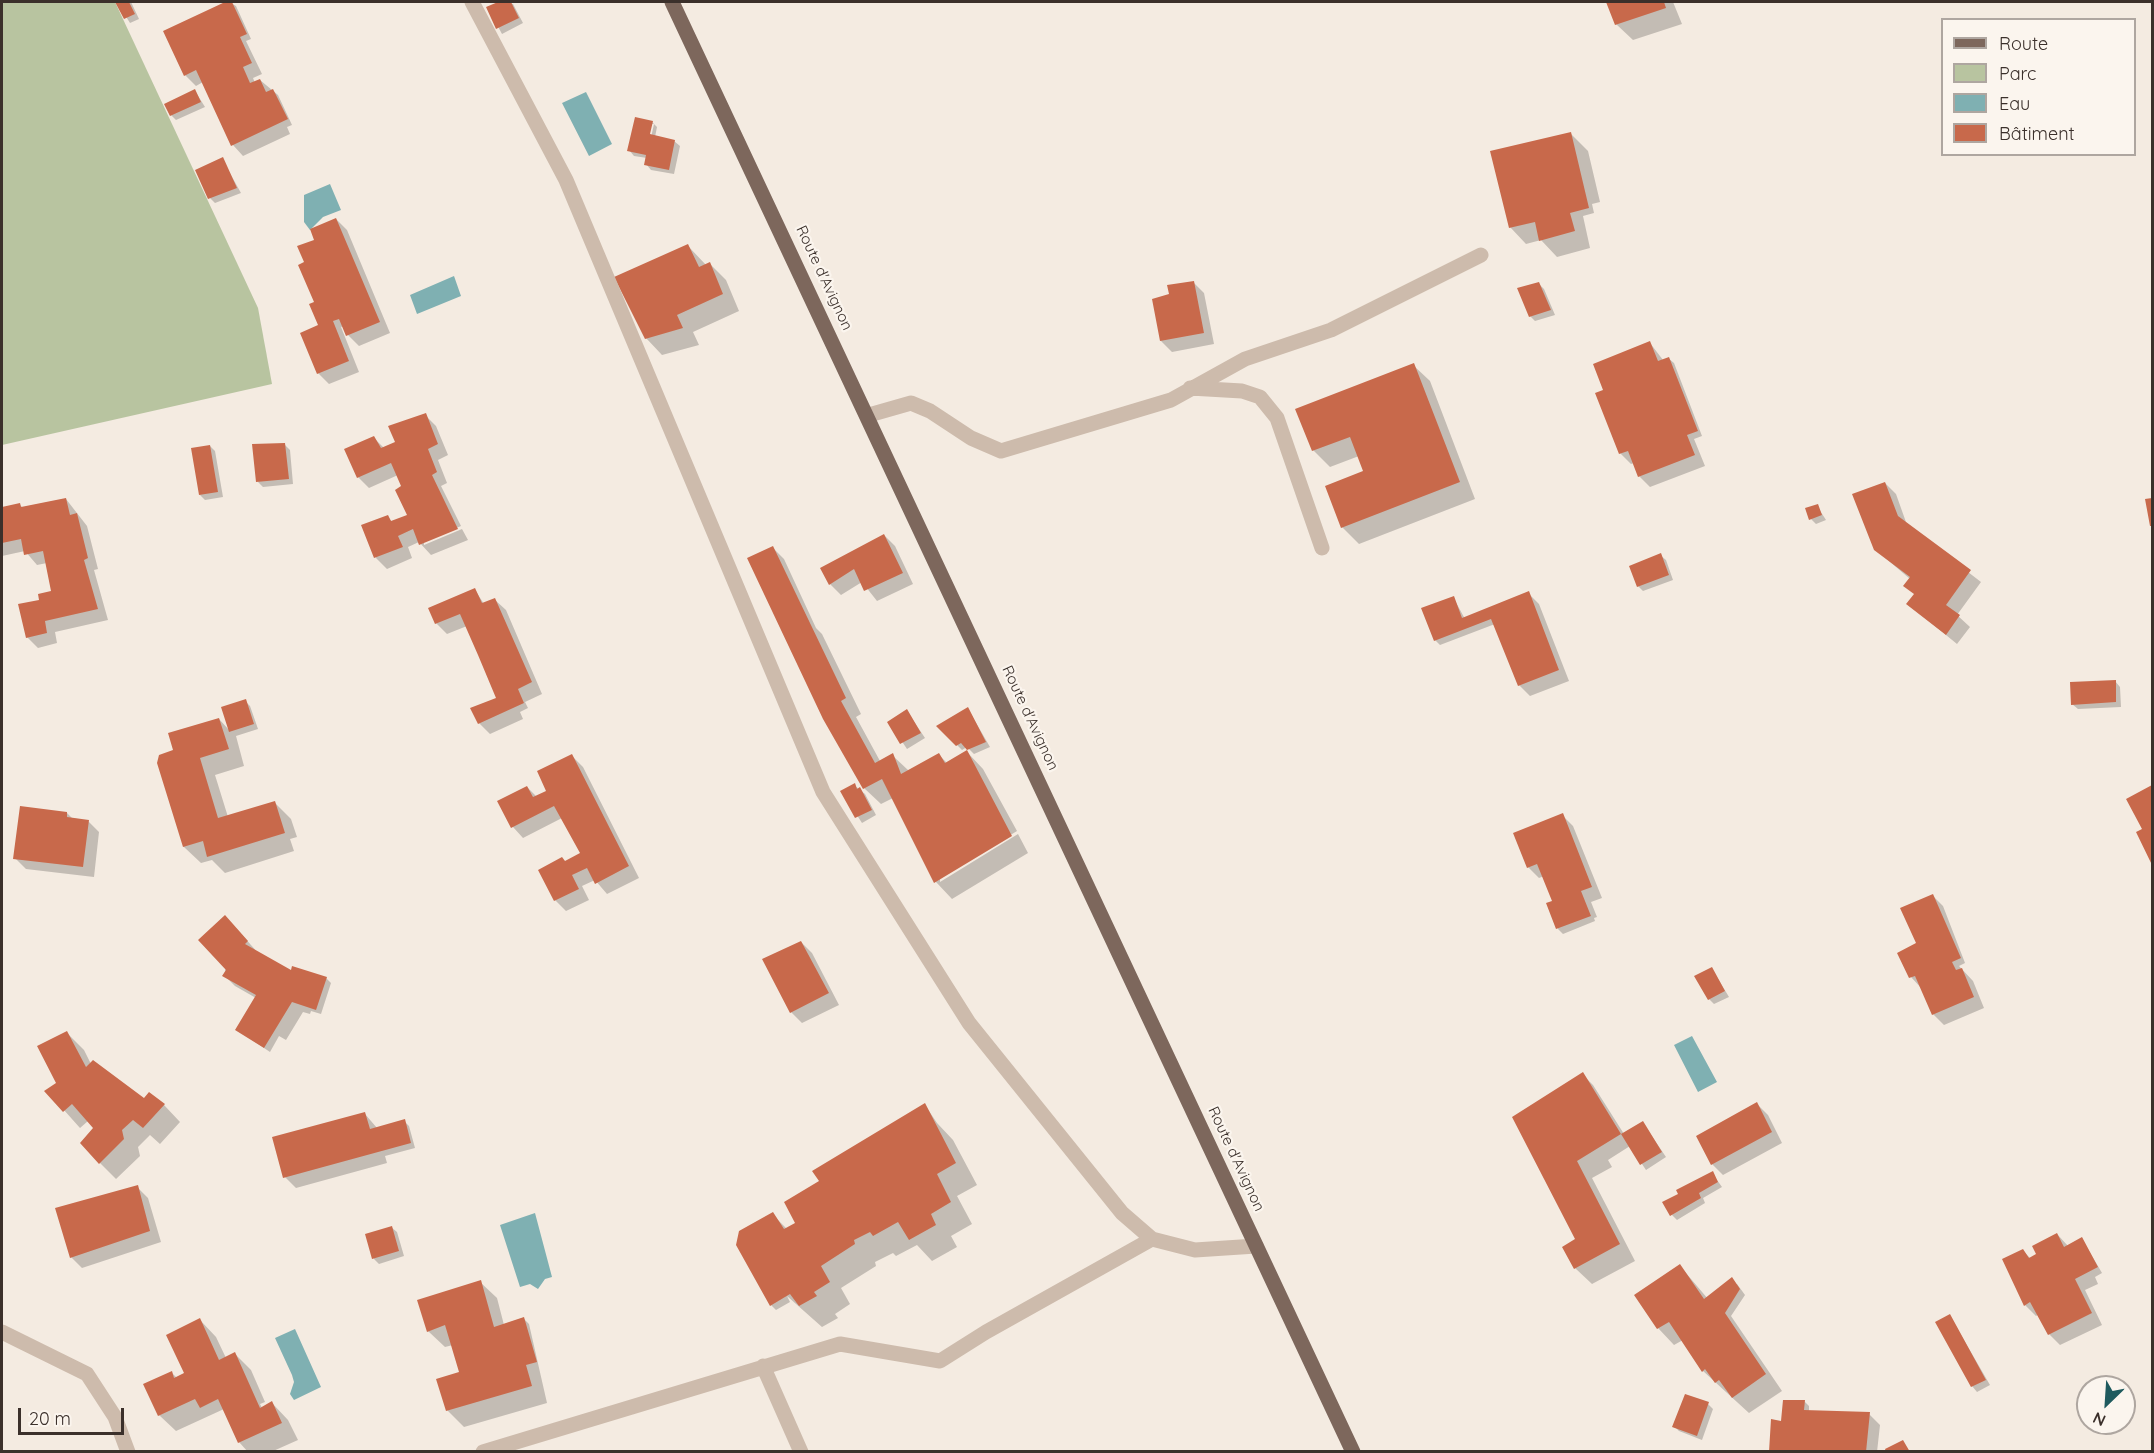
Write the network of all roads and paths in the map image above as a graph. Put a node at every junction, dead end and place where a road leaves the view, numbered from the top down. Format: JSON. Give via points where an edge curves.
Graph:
{"nodes":[{"id":1,"x":472,"y":2,"type":"edge"},
{"id":2,"x":672,"y":2,"type":"edge"},
{"id":3,"x":1481,"y":255,"type":"dead end"},
{"id":4,"x":1190,"y":388,"type":"junction"},
{"id":5,"x":869,"y":415,"type":"junction"},
{"id":6,"x":1322,"y":548,"type":"dead end"},
{"id":7,"x":1152,"y":1239,"type":"junction"},
{"id":8,"x":1256,"y":1246,"type":"junction"},
{"id":9,"x":2,"y":1332,"type":"edge"},
{"id":10,"x":763,"y":1366,"type":"junction"},
{"id":11,"x":128,"y":1452,"type":"edge"},
{"id":12,"x":483,"y":1452,"type":"edge"},
{"id":13,"x":801,"y":1452,"type":"edge"},
{"id":14,"x":1353,"y":1452,"type":"edge"}],
"edges":[{"from":1,"to":7,"type":"street","via":[[566,180],[824,792],[969,1023],[1122,1213]]},
{"from":2,"to":5,"type":"main road","name":"Route d'Avignon"},
{"from":3,"to":4,"type":"street","via":[[1331,330],[1245,359]]},
{"from":4,"to":5,"type":"street","via":[[1171,400],[1000,451],[910,403]]},
{"from":4,"to":6,"type":"street","via":[[1242,391],[1260,398],[1277,418]]},
{"from":5,"to":8,"type":"main road","name":"Route d'Avignon"},
{"from":7,"to":8,"type":"street","via":[[1195,1250]]},
{"from":7,"to":10,"type":"street","via":[[940,1361],[840,1344]]},
{"from":8,"to":14,"type":"main road","name":"Route d'Avignon"},
{"from":9,"to":11,"type":"street","via":[[87,1374],[115,1417]]},
{"from":10,"to":12,"type":"street"},
{"from":10,"to":13,"type":"street"}]}
